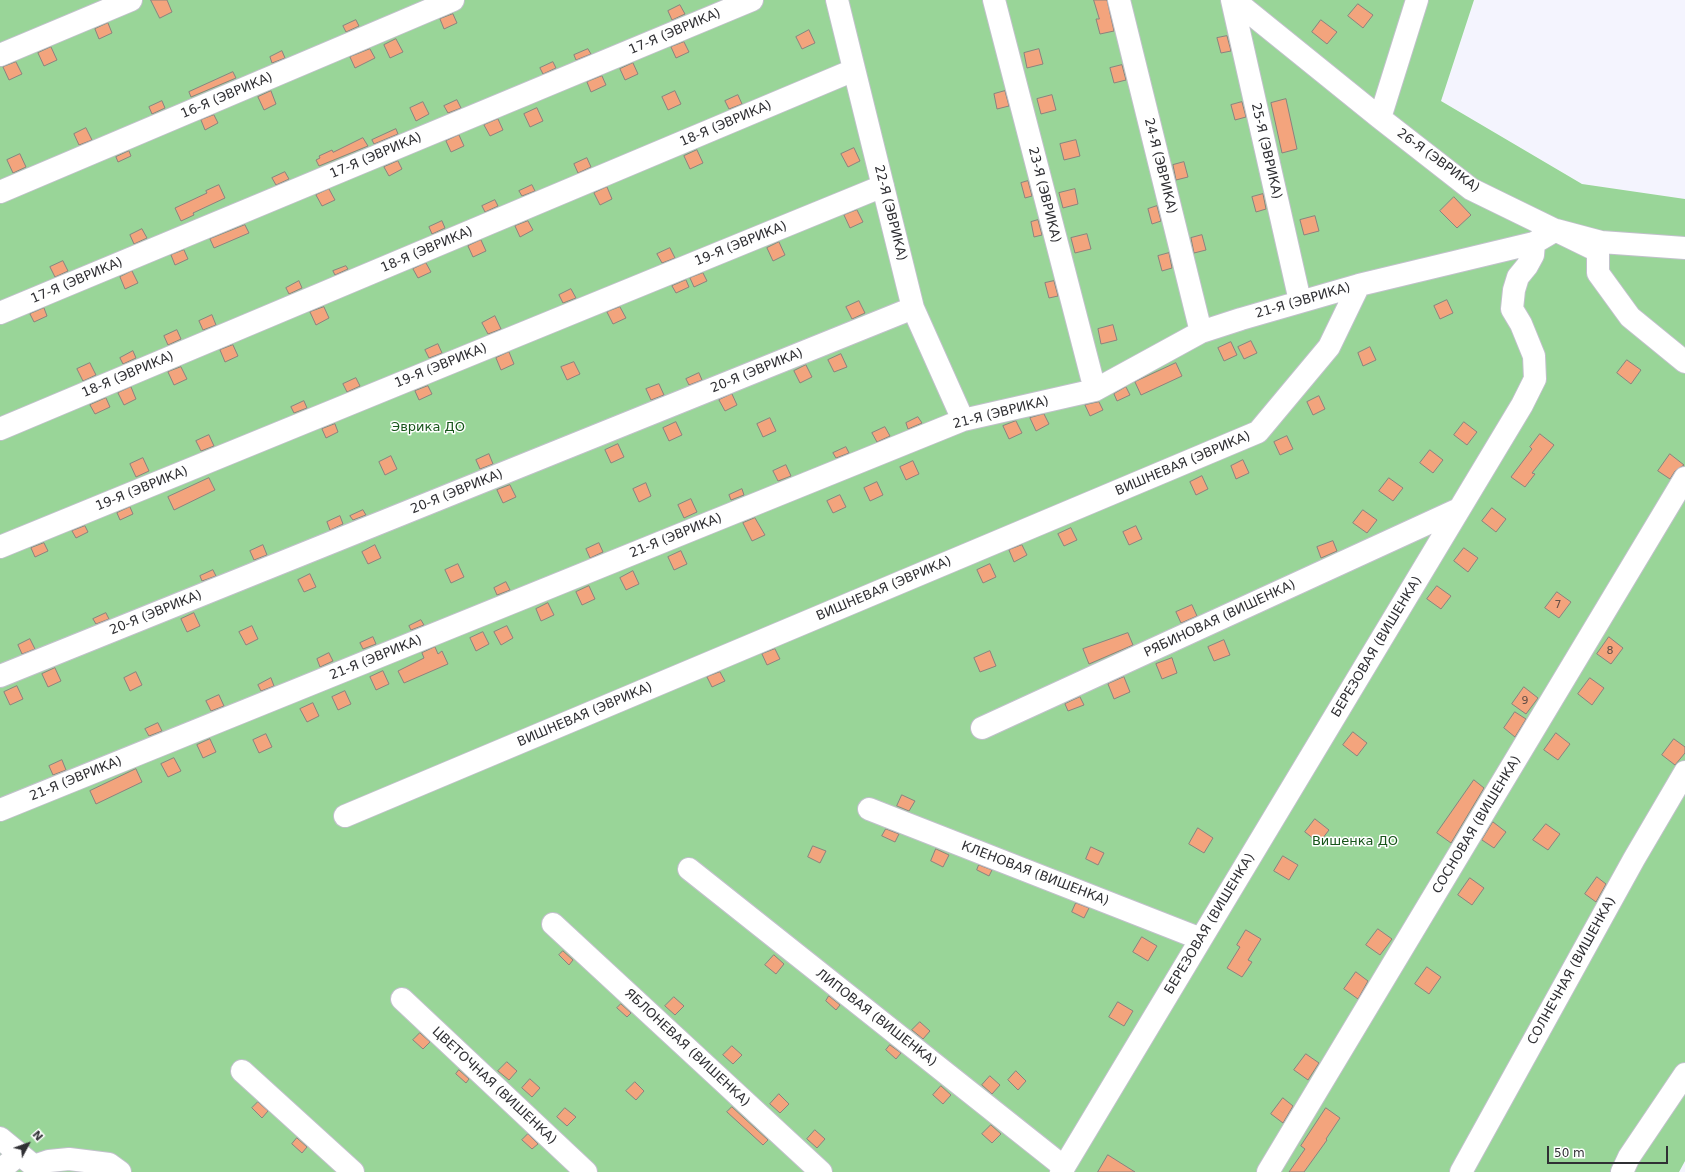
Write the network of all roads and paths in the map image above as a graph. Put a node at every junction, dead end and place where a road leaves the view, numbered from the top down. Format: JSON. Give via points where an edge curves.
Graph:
{"nodes":[{"id":1,"x":131,"y":0,"type":"edge"},
{"id":2,"x":453,"y":0,"type":"edge"},
{"id":3,"x":752,"y":0,"type":"edge"},
{"id":4,"x":837,"y":0,"type":"edge"},
{"id":5,"x":994,"y":0,"type":"edge"},
{"id":6,"x":1119,"y":0,"type":"edge"},
{"id":7,"x":1233,"y":0,"type":"edge"},
{"id":8,"x":1417,"y":0,"type":"edge"},
{"id":9,"x":0,"y":55,"type":"edge"},
{"id":10,"x":854,"y":70,"type":"junction"},
{"id":11,"x":1380,"y":118,"type":"junction"},
{"id":12,"x":883,"y":186,"type":"junction"},
{"id":13,"x":0,"y":192,"type":"edge"},
{"id":14,"x":1556,"y":230,"type":"junction"},
{"id":15,"x":1534,"y":243,"type":"junction"},
{"id":16,"x":1685,"y":248,"type":"edge"},
{"id":17,"x":1359,"y":285,"type":"junction"},
{"id":18,"x":1300,"y":301,"type":"junction"},
{"id":19,"x":913,"y":308,"type":"junction"},
{"id":20,"x":0,"y":313,"type":"edge"},
{"id":21,"x":1201,"y":332,"type":"junction"},
{"id":22,"x":1685,"y":362,"type":"edge"},
{"id":23,"x":1094,"y":390,"type":"junction"},
{"id":24,"x":963,"y":420,"type":"junction"},
{"id":25,"x":0,"y":429,"type":"edge"},
{"id":26,"x":1685,"y":478,"type":"edge"},
{"id":27,"x":1459,"y":509,"type":"junction"},
{"id":28,"x":0,"y":547,"type":"edge"},
{"id":29,"x":0,"y":676,"type":"edge"},
{"id":30,"x":982,"y":728,"type":"dead end"},
{"id":31,"x":1685,"y":772,"type":"edge"},
{"id":32,"x":869,"y":809,"type":"dead end"},
{"id":33,"x":0,"y":810,"type":"edge"},
{"id":34,"x":345,"y":816,"type":"dead end"},
{"id":35,"x":689,"y":869,"type":"dead end"},
{"id":36,"x":553,"y":924,"type":"dead end"},
{"id":37,"x":1201,"y":938,"type":"junction"},
{"id":38,"x":402,"y":999,"type":"dead end"},
{"id":39,"x":242,"y":1071,"type":"dead end"},
{"id":40,"x":1685,"y":1074,"type":"edge"},
{"id":41,"x":0,"y":1138,"type":"edge"},
{"id":42,"x":30,"y":1164,"type":"edge"},
{"id":43,"x":1063,"y":1169,"type":"edge"},
{"id":44,"x":0,"y":1170,"type":"edge"},
{"id":45,"x":120,"y":1172,"type":"edge"},
{"id":46,"x":353,"y":1172,"type":"edge"},
{"id":47,"x":586,"y":1172,"type":"edge"},
{"id":48,"x":821,"y":1172,"type":"edge"},
{"id":49,"x":1268,"y":1172,"type":"edge"},
{"id":50,"x":1461,"y":1172,"type":"edge"},
{"id":51,"x":1622,"y":1172,"type":"edge"}],
"edges":[{"from":1,"to":9,"type":"lane"},
{"from":2,"to":13,"type":"lane","name":"16-Я (ЭВРИКА)"},
{"from":3,"to":20,"type":"lane","name":"17-Я (ЭВРИКА)"},
{"from":4,"to":10,"type":"lane","name":"22-Я (ЭВРИКА)"},
{"from":5,"to":23,"type":"lane","name":"23-Я (ЭВРИКА)"},
{"from":6,"to":21,"type":"lane","name":"24-Я (ЭВРИКА)"},
{"from":7,"to":11,"type":"lane","name":"26-Я (ЭВРИКА)"},
{"from":7,"to":18,"type":"lane","name":"25-Я (ЭВРИКА)"},
{"from":8,"to":11,"type":"lane"},
{"from":10,"to":12,"type":"lane","name":"22-Я (ЭВРИКА)"},
{"from":10,"to":25,"type":"lane","name":"18-Я (ЭВРИКА)"},
{"from":11,"to":14,"type":"lane","name":"26-Я (ЭВРИКА)","via":[[1471,189]]},
{"from":12,"to":19,"type":"lane","name":"22-Я (ЭВРИКА)"},
{"from":12,"to":28,"type":"lane","name":"19-Я (ЭВРИКА)"},
{"from":14,"to":15,"type":"lane"},
{"from":14,"to":16,"type":"lane","via":[[1601,242]]},
{"from":14,"to":22,"type":"lane","name":"26-Я (ЭВРИКА)","via":[[1598,250],[1598,273],[1630,317]]},
{"from":15,"to":17,"type":"lane","name":"21-Я (ЭВРИКА)"},
{"from":15,"to":27,"type":"lane","name":"БЕРЕЗОВАЯ (ВИШЕНКА)","via":[[1533,255],[1518,277],[1512,309],[1534,356],[1535,379]]},
{"from":17,"to":18,"type":"lane","name":"21-Я (ЭВРИКА)"},
{"from":17,"to":34,"type":"lane","name":"ВИШНЕВАЯ (ЭВРИКА)","via":[[1329,347],[1258,432]]},
{"from":18,"to":21,"type":"lane","name":"21-Я (ЭВРИКА)"},
{"from":19,"to":24,"type":"lane","name":"22-Я (ЭВРИКА)"},
{"from":19,"to":29,"type":"lane","name":"20-Я (ЭВРИКА)"},
{"from":21,"to":23,"type":"lane","name":"21-Я (ЭВРИКА)"},
{"from":23,"to":24,"type":"lane","name":"21-Я (ЭВРИКА)"},
{"from":24,"to":33,"type":"lane","name":"21-Я (ЭВРИКА)"},
{"from":26,"to":49,"type":"lane","name":"СОСНОВАЯ (ВИШЕНКА)"},
{"from":27,"to":30,"type":"lane","name":"РЯБИНОВАЯ (ВИШЕНКА)"},
{"from":27,"to":37,"type":"lane","name":"БЕРЕЗОВАЯ (ВИШЕНКА)"},
{"from":31,"to":50,"type":"lane","name":"СОЛНЕЧНАЯ (ВИШЕНКА)"},
{"from":32,"to":37,"type":"lane","name":"КЛЕНОВАЯ (ВИШЕНКА)"},
{"from":35,"to":43,"type":"lane","name":"ЛИПОВАЯ (ВИШЕНКА)"},
{"from":36,"to":48,"type":"lane","name":"ЯБЛОНЕВАЯ (ВИШЕНКА)"},
{"from":37,"to":43,"type":"lane","name":"БЕРЕЗОВАЯ (ВИШЕНКА)"},
{"from":38,"to":47,"type":"lane","name":"ЦВЕТОЧНАЯ (ВИШЕНКА)"},
{"from":39,"to":46,"type":"lane"},
{"from":40,"to":51,"type":"lane","via":[[1629,1157]]},
{"from":41,"to":42,"type":"lane"},
{"from":42,"to":44,"type":"lane"},
{"from":42,"to":45,"type":"lane","via":[[69,1158],[109,1164]]}]}
